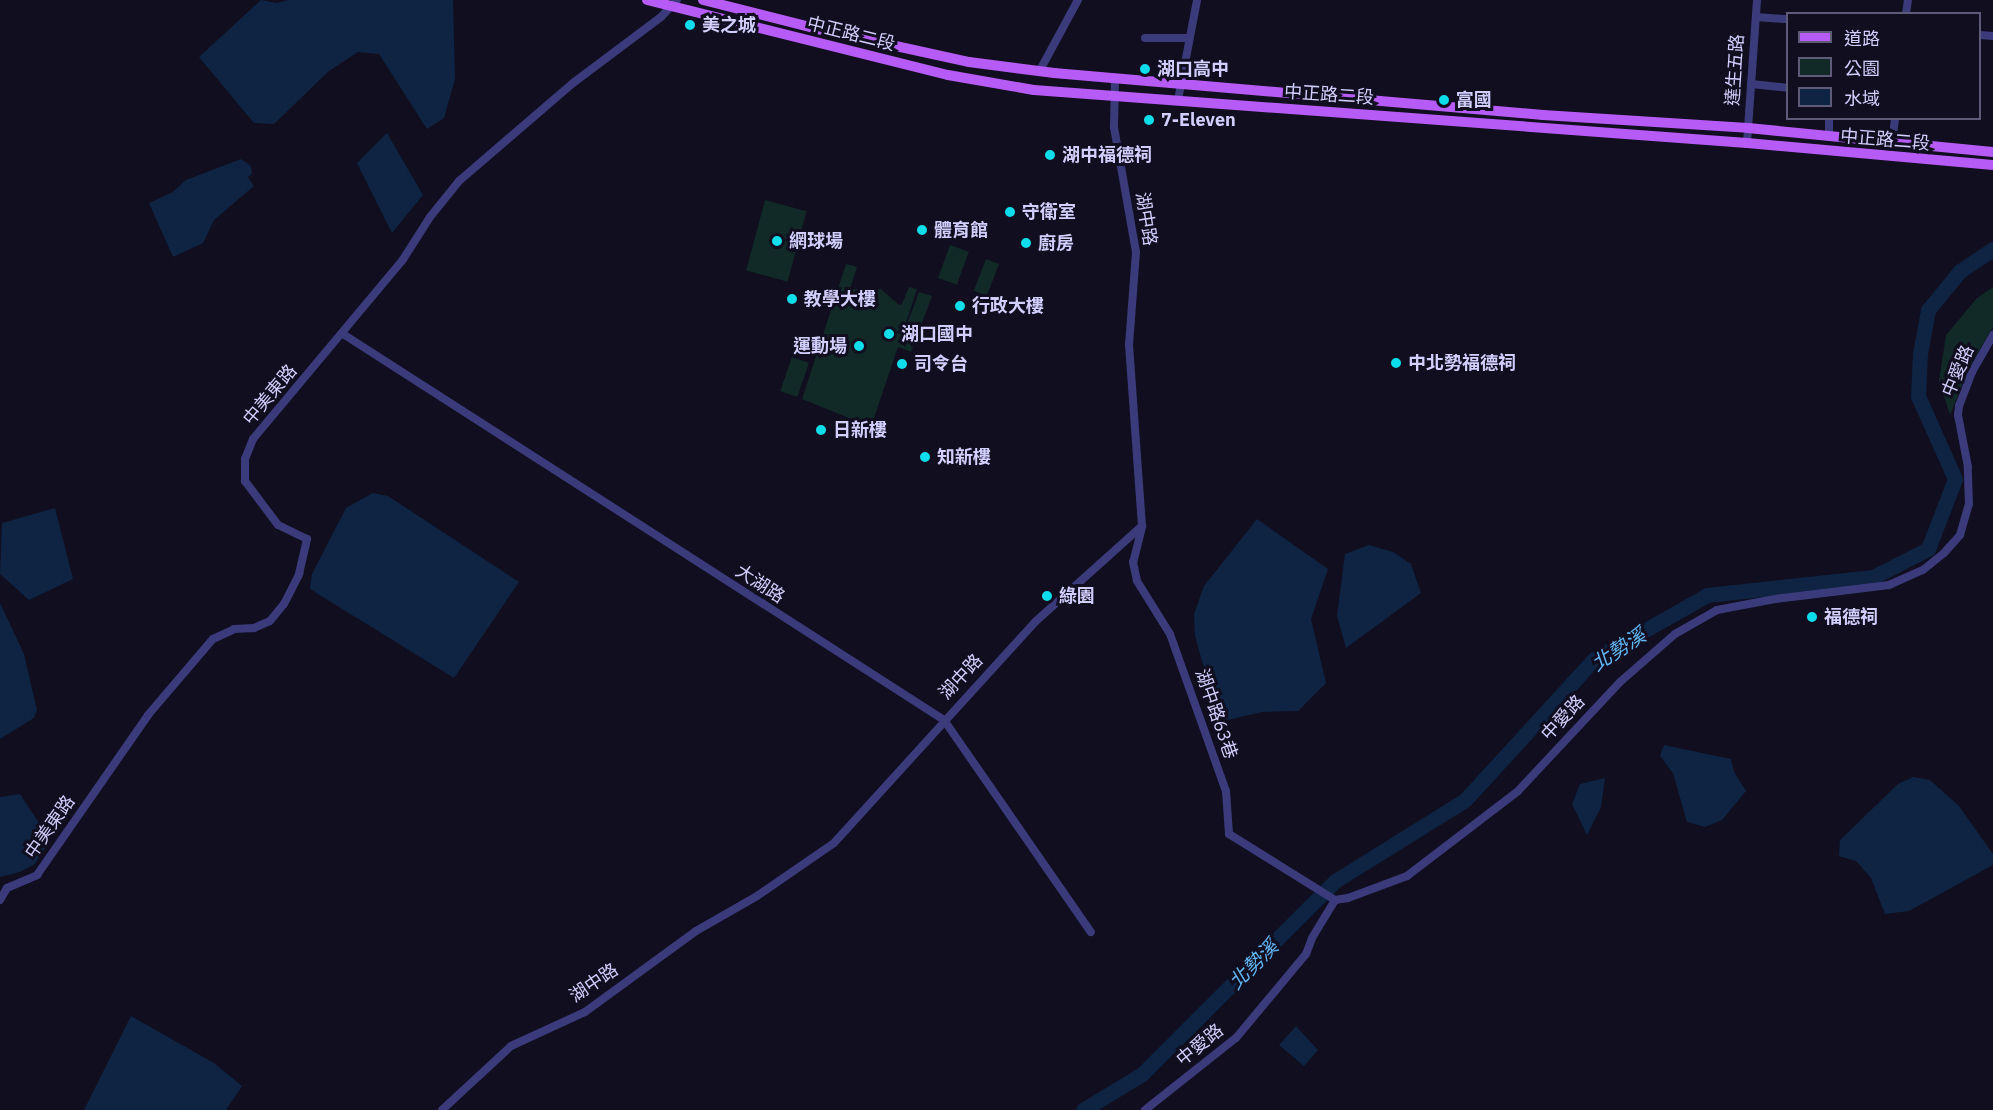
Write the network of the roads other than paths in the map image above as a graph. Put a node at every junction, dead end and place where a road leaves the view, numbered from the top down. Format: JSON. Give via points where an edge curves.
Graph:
{"nodes":[{"id":1,"x":647,"y":0,"type":"edge"},
{"id":2,"x":703,"y":0,"type":"edge"},
{"id":3,"x":1078,"y":0,"type":"edge"},
{"id":4,"x":1197,"y":0,"type":"edge"},
{"id":5,"x":1757,"y":0,"type":"edge"},
{"id":6,"x":674,"y":3,"type":"edge"},
{"id":7,"x":1756,"y":17,"type":"junction"},
{"id":8,"x":1786,"y":20,"type":"edge"},
{"id":9,"x":1145,"y":38,"type":"dead end"},
{"id":10,"x":1189,"y":38,"type":"junction"},
{"id":11,"x":1039,"y":72,"type":"junction"},
{"id":12,"x":1115,"y":79,"type":"junction"},
{"id":13,"x":1751,"y":84,"type":"junction"},
{"id":14,"x":1179,"y":85,"type":"junction"},
{"id":15,"x":1786,"y":88,"type":"edge"},
{"id":16,"x":1113,"y":94,"type":"junction"},
{"id":17,"x":1178,"y":100,"type":"junction"},
{"id":18,"x":1829,"y":120,"type":"edge"},
{"id":19,"x":1895,"y":120,"type":"edge"},
{"id":20,"x":1748,"y":128,"type":"junction"},
{"id":21,"x":1828,"y":136,"type":"junction"},
{"id":22,"x":1747,"y":143,"type":"junction"},
{"id":23,"x":1892,"y":143,"type":"junction"},
{"id":24,"x":1993,"y":152,"type":"edge"},
{"id":25,"x":1993,"y":165,"type":"edge"},
{"id":26,"x":343,"y":334,"type":"junction"},
{"id":27,"x":1993,"y":335,"type":"edge"},
{"id":28,"x":1142,"y":526,"type":"junction"},
{"id":29,"x":944,"y":720,"type":"junction"},
{"id":30,"x":0,"y":900,"type":"edge"},
{"id":31,"x":1335,"y":900,"type":"junction"},
{"id":32,"x":1091,"y":932,"type":"dead end"},
{"id":33,"x":442,"y":1110,"type":"edge"},
{"id":34,"x":1145,"y":1110,"type":"edge"}],
"edges":[{"from":1,"to":6,"type":"main road","name":"中正路二段"},
{"from":2,"to":11,"type":"main road","name":"中正路二段","via":[[969,62]]},
{"from":3,"to":11,"type":"street"},
{"from":4,"to":10,"type":"street"},
{"from":5,"to":7,"type":"street","name":"達生五路"},
{"from":6,"to":16,"type":"main road","name":"中正路二段","via":[[948,75],[1034,90]]},
{"from":6,"to":26,"type":"street","name":"中美東路","via":[[459,181]]},
{"from":7,"to":8,"type":"street"},
{"from":7,"to":13,"type":"street","name":"達生五路"},
{"from":9,"to":10,"type":"street"},
{"from":10,"to":14,"type":"street"},
{"from":11,"to":12,"type":"main road","name":"中正路二段"},
{"from":12,"to":14,"type":"main road","name":"中正路二段"},
{"from":12,"to":16,"type":"street","name":"湖中路"},
{"from":13,"to":15,"type":"street"},
{"from":13,"to":20,"type":"street","name":"達生五路"},
{"from":14,"to":17,"type":"street"},
{"from":14,"to":20,"type":"main road","name":"中正路二段"},
{"from":16,"to":17,"type":"main road","name":"中正路二段"},
{"from":16,"to":28,"type":"street","name":"湖中路","via":[[1114,127],[1136,252],[1130,345]]},
{"from":17,"to":22,"type":"main road","name":"中正路二段"},
{"from":18,"to":21,"type":"street"},
{"from":19,"to":23,"type":"street"},
{"from":20,"to":21,"type":"main road","name":"中正路二段"},
{"from":20,"to":22,"type":"street","name":"達生五路"},
{"from":21,"to":23,"type":"main road","name":"中正路二段"},
{"from":22,"to":25,"type":"main road","name":"中正路二段"},
{"from":23,"to":24,"type":"main road","name":"中正路二段"},
{"from":26,"to":29,"type":"street","name":"大湖路"},
{"from":26,"to":30,"type":"street","name":"中美東路","via":[[253,439],[245,459],[245,481],[262,507],[278,525],[308,539],[299,574],[284,604],[270,621],[254,628],[234,629],[213,639],[148,715],[37,875],[7,888]]},
{"from":27,"to":31,"type":"street","name":"中愛路","via":[[1975,365],[1959,406],[1969,504],[1960,535],[1944,553],[1923,570],[1889,585],[1745,604],[1698,619],[1667,640],[1620,682],[1518,791],[1407,876]]},
{"from":28,"to":29,"type":"street","name":"湖中路","via":[[1035,622]]},
{"from":28,"to":31,"type":"street","name":"湖中路63巷","via":[[1133,562],[1137,581],[1170,634],[1226,791],[1229,834]]},
{"from":29,"to":32,"type":"street","name":"大湖路"},
{"from":29,"to":33,"type":"street","name":"湖中路","via":[[834,843],[757,896],[696,931],[585,1011],[511,1046]]},
{"from":31,"to":34,"type":"street","name":"中愛路","via":[[1306,954],[1236,1038]]}]}
